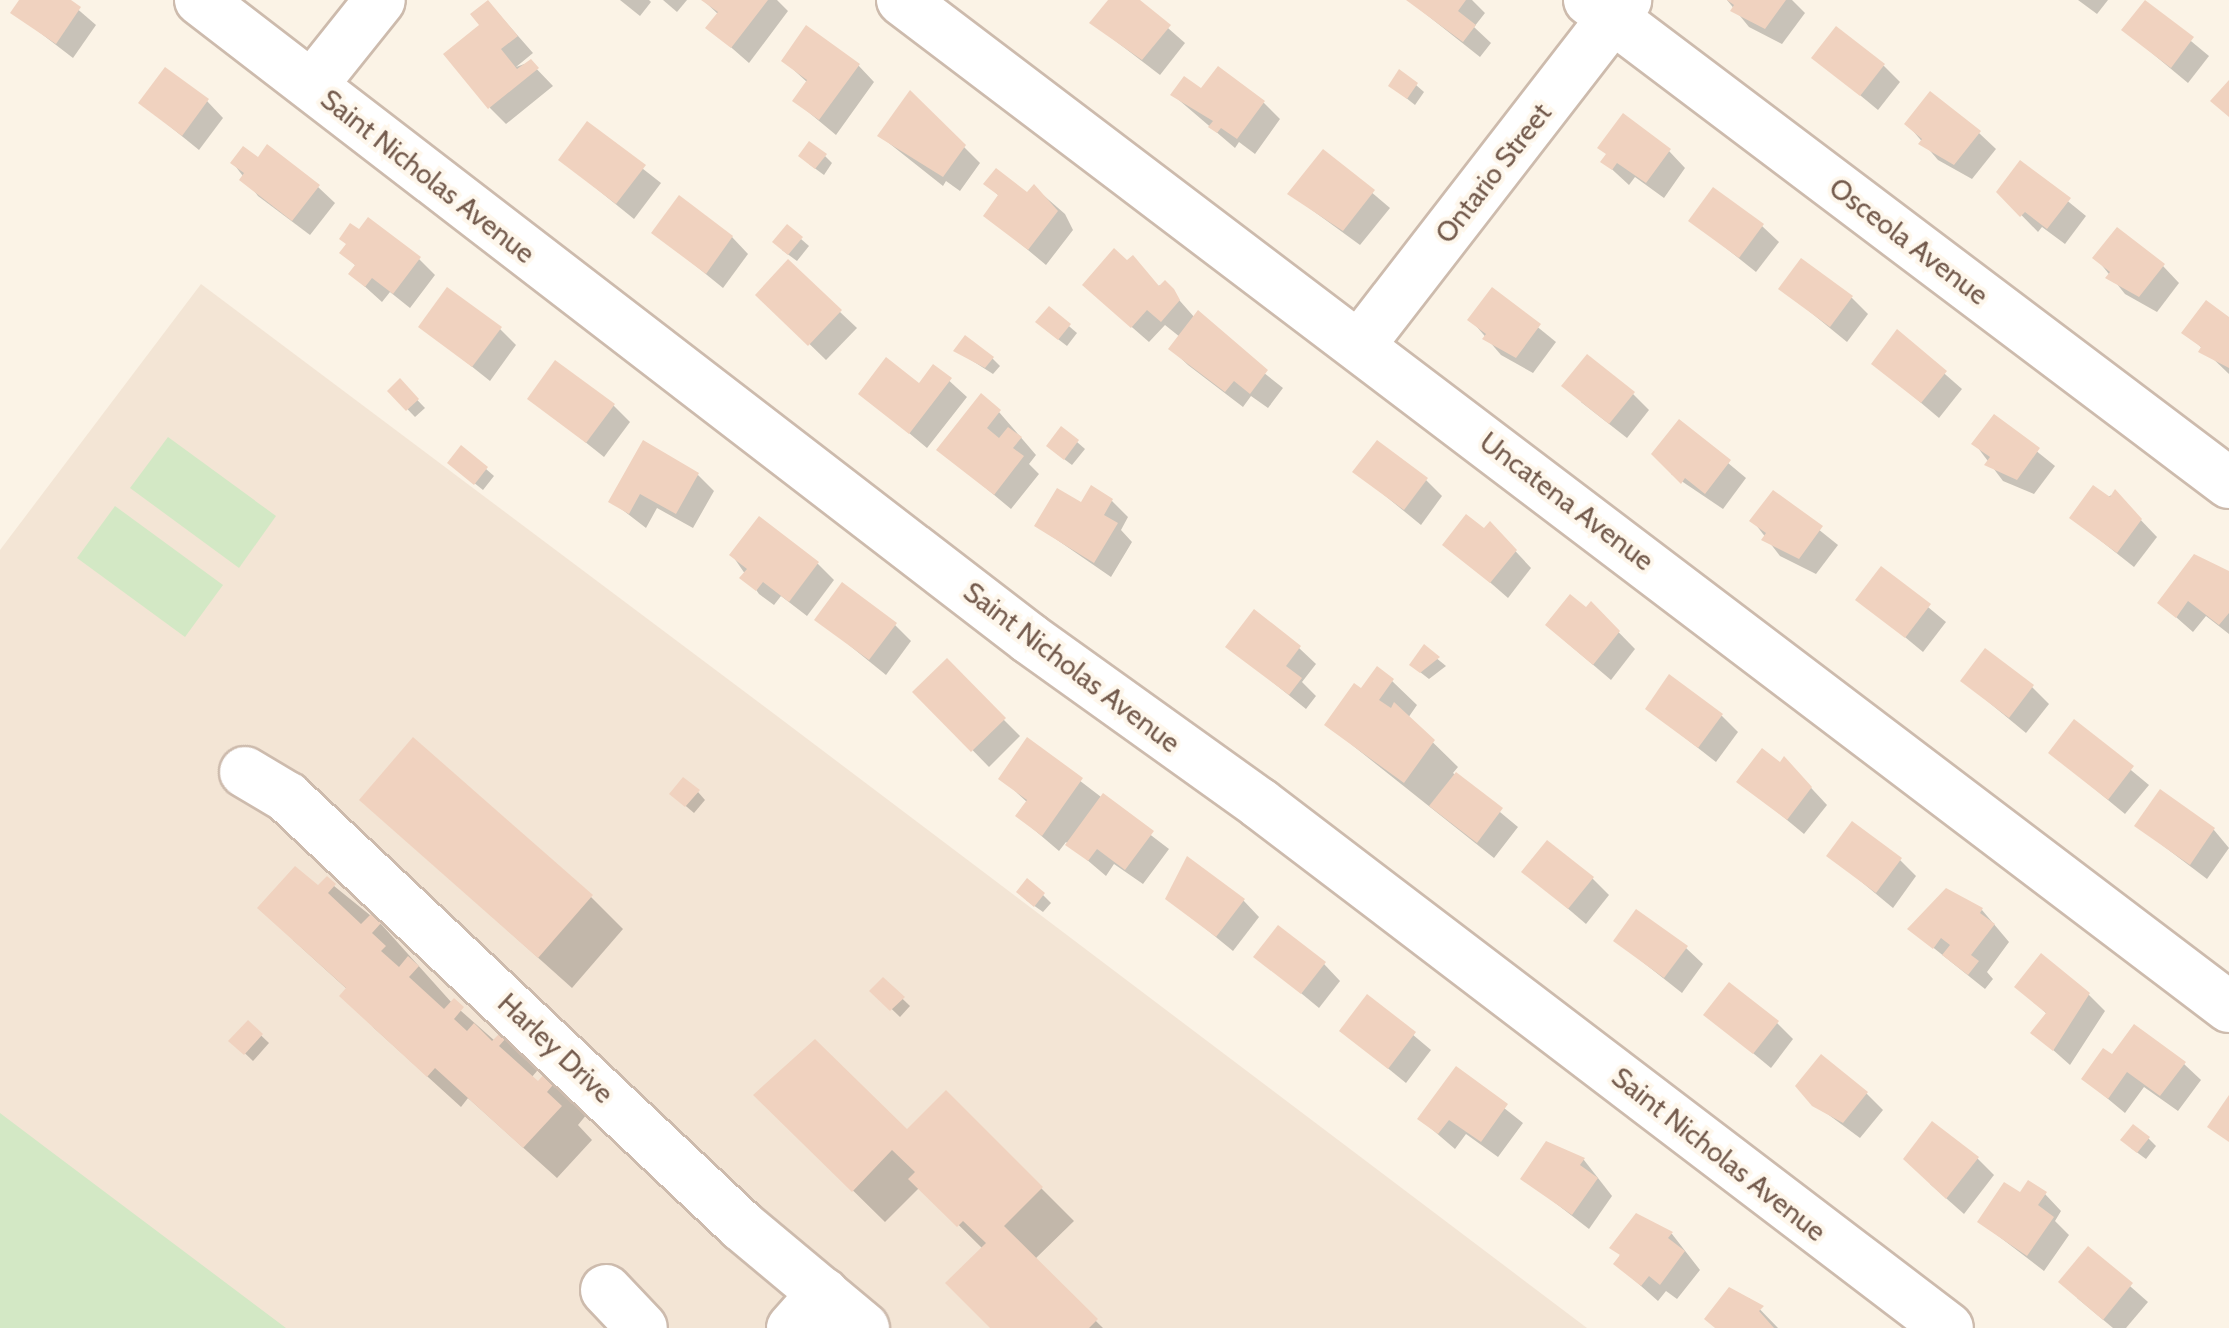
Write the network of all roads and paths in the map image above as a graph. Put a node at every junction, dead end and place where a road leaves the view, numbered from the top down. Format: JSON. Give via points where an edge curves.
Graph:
{"nodes":[{"id":1,"x":200,"y":0,"type":"edge"},
{"id":2,"x":380,"y":0,"type":"edge"},
{"id":3,"x":902,"y":0,"type":"edge"},
{"id":4,"x":1609,"y":6,"type":"edge"},
{"id":5,"x":313,"y":84,"type":"junction"},
{"id":6,"x":1359,"y":346,"type":"junction"},
{"id":7,"x":2229,"y":483,"type":"edge"},
{"id":8,"x":245,"y":772,"type":"dead end"},
{"id":9,"x":2229,"y":1007,"type":"edge"},
{"id":10,"x":606,"y":1290,"type":"dead end"},
{"id":11,"x":808,"y":1311,"type":"edge"},
{"id":12,"x":642,"y":1328,"type":"edge"},
{"id":13,"x":864,"y":1328,"type":"edge"},
{"id":14,"x":1948,"y":1328,"type":"edge"}],
"edges":[{"from":1,"to":5,"type":"street","name":"Saint Nicholas Avenue"},
{"from":2,"to":5,"type":"street"},
{"from":3,"to":6,"type":"street","name":"Uncatena Avenue"},
{"from":4,"to":6,"type":"street","name":"Ontario Street"},
{"from":4,"to":7,"type":"street","name":"Osceola Avenue"},
{"from":5,"to":14,"type":"street","name":"Saint Nicholas Avenue","via":[[1030,639],[1259,803]]},
{"from":6,"to":9,"type":"street","name":"Uncatena Avenue"},
{"from":8,"to":11,"type":"street","name":"Harley Drive","via":[[287,797],[742,1226]]},
{"from":10,"to":12,"type":"street"},
{"from":11,"to":13,"type":"street","name":"Harley Drive"}]}
